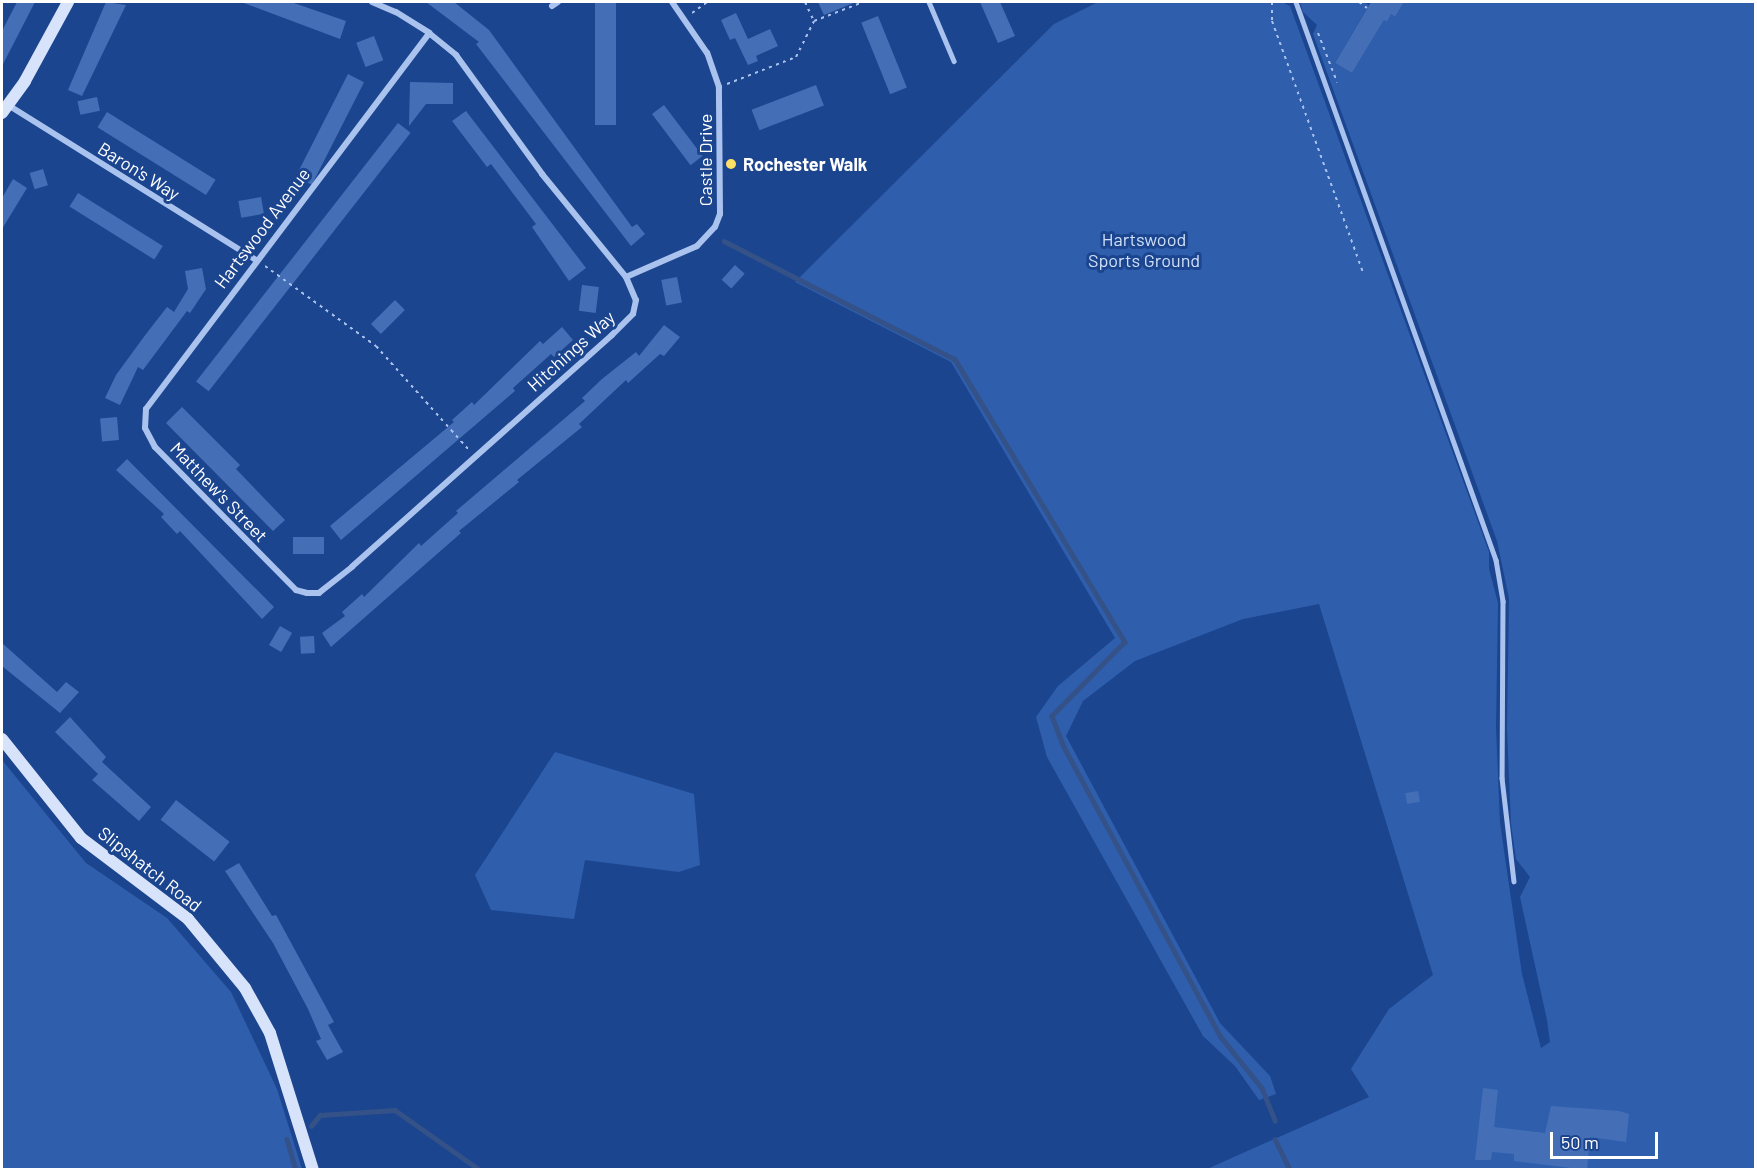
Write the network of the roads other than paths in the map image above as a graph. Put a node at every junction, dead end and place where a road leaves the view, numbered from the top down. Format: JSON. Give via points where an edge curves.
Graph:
{"nodes":[{"id":1,"x":69,"y":2,"type":"edge"},
{"id":2,"x":372,"y":2,"type":"edge"},
{"id":3,"x":558,"y":2,"type":"edge"},
{"id":4,"x":672,"y":2,"type":"edge"},
{"id":5,"x":929,"y":2,"type":"edge"},
{"id":6,"x":1296,"y":2,"type":"edge"},
{"id":7,"x":552,"y":6,"type":"dead end"},
{"id":8,"x":429,"y":33,"type":"junction"},
{"id":9,"x":954,"y":61,"type":"dead end"},
{"id":10,"x":4,"y":109,"type":"edge"},
{"id":11,"x":256,"y":260,"type":"junction"},
{"id":12,"x":626,"y":277,"type":"junction"},
{"id":13,"x":155,"y":447,"type":"joint"},
{"id":14,"x":262,"y":557,"type":"joint"},
{"id":15,"x":2,"y":739,"type":"edge"},
{"id":16,"x":1514,"y":881,"type":"dead end"},
{"id":17,"x":313,"y":1170,"type":"edge"}],
"edges":[{"from":1,"to":10,"type":"street","via":[[48,43]]},
{"from":2,"to":8,"type":"street","name":"Hitchings Way"},
{"from":3,"to":7,"type":"street"},
{"from":4,"to":12,"type":"street","name":"Castle Drive","via":[[707,53],[719,87],[720,214],[715,227],[697,246]]},
{"from":5,"to":9,"type":"lane"},
{"from":6,"to":16,"type":"lane","via":[[1496,560],[1503,602],[1502,778]]},
{"from":8,"to":11,"type":"street","name":"Hartswood Avenue"},
{"from":8,"to":12,"type":"street","name":"Hitchings Way","via":[[456,55],[480,84],[542,174]]},
{"from":10,"to":11,"type":"street","name":"Baron's Way"},
{"from":11,"to":13,"type":"street","name":"Hartswood Avenue","via":[[150,400],[144,419]]},
{"from":12,"to":14,"type":"street","name":"Hitchings Way","via":[[636,300],[625,324],[319,593],[296,590]]},
{"from":13,"to":14,"type":"street","name":"Matthew's Street"},
{"from":15,"to":17,"type":"street","name":"Slipshatch Road","via":[[81,838],[188,919],[245,988],[270,1033]]}]}
